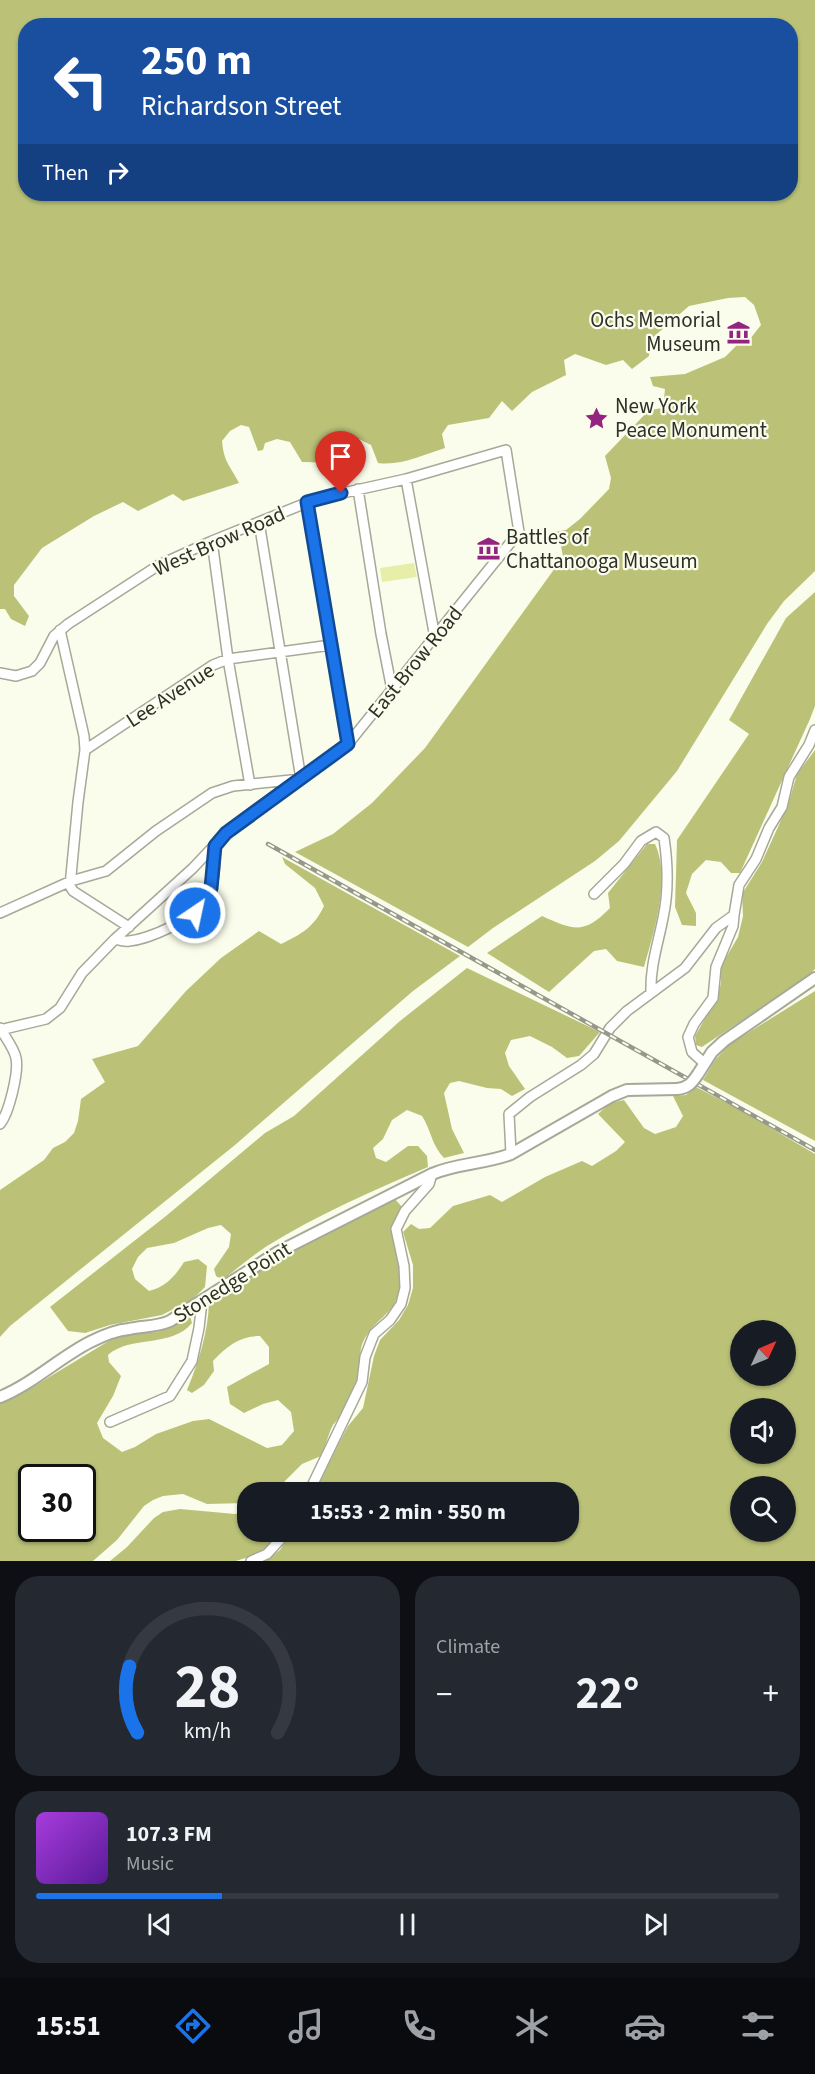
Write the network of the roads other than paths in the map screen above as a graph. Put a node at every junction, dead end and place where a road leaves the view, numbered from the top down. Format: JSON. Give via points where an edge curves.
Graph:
{"nodes":[{"id":1,"x":406,"y":479,"type":"junction"},
{"id":2,"x":358,"y":489,"type":"junction"},
{"id":3,"x":307,"y":502,"type":"junction"},
{"id":4,"x":259,"y":522,"type":"junction"},
{"id":5,"x":519,"y":532,"type":"joint"},
{"id":6,"x":212,"y":541,"type":"junction"},
{"id":7,"x":60,"y":630,"type":"junction"},
{"id":8,"x":435,"y":638,"type":"junction"},
{"id":9,"x":331,"y":645,"type":"junction"},
{"id":10,"x":281,"y":651,"type":"junction"},
{"id":11,"x":228,"y":659,"type":"junction"},
{"id":12,"x":0,"y":673,"type":"edge"},
{"id":13,"x":392,"y":690,"type":"junction"},
{"id":14,"x":815,"y":730,"type":"edge"},
{"id":15,"x":348,"y":744,"type":"junction"},
{"id":16,"x":85,"y":750,"type":"junction"},
{"id":17,"x":301,"y":779,"type":"junction"},
{"id":18,"x":250,"y":785,"type":"junction"},
{"id":19,"x":215,"y":846,"type":"junction"},
{"id":20,"x":71,"y":881,"type":"junction"},
{"id":21,"x":594,"y":894,"type":"dead end"},
{"id":22,"x":0,"y":913,"type":"edge"},
{"id":23,"x":734,"y":915,"type":"junction"},
{"id":24,"x":129,"y":927,"type":"junction"},
{"id":25,"x":115,"y":939,"type":"junction"},
{"id":26,"x":815,"y":978,"type":"edge"},
{"id":27,"x":651,"y":993,"type":"junction"},
{"id":28,"x":0,"y":1029,"type":"edge"},
{"id":29,"x":704,"y":1063,"type":"junction"},
{"id":30,"x":0,"y":1124,"type":"edge"},
{"id":31,"x":511,"y":1154,"type":"junction"},
{"id":32,"x":432,"y":1174,"type":"junction"},
{"id":33,"x":201,"y":1301,"type":"junction"},
{"id":34,"x":0,"y":1397,"type":"edge"},
{"id":35,"x":110,"y":1422,"type":"dead end"},
{"id":36,"x":314,"y":1482,"type":"edge"},
{"id":37,"x":278,"y":1542,"type":"edge"},
{"id":38,"x":251,"y":1561,"type":"edge"}],
"edges":[{"from":1,"to":2,"type":"street","name":"West Brow Road"},
{"from":1,"to":5,"type":"street","name":"West Brow Road","via":[[506,450]]},
{"from":1,"to":8,"type":"street"},
{"from":2,"to":3,"type":"street","name":"West Brow Road"},
{"from":2,"to":13,"type":"street"},
{"from":3,"to":4,"type":"street","name":"West Brow Road"},
{"from":3,"to":9,"type":"street"},
{"from":4,"to":6,"type":"street","name":"West Brow Road"},
{"from":4,"to":10,"type":"street"},
{"from":5,"to":8,"type":"street","name":"East Brow Road"},
{"from":6,"to":7,"type":"street","name":"West Brow Road","via":[[159,565]]},
{"from":6,"to":11,"type":"street"},
{"from":7,"to":12,"type":"street","name":"West Brow Road","via":[[32,671],[16,676]]},
{"from":7,"to":16,"type":"street"},
{"from":8,"to":13,"type":"street","name":"East Brow Road"},
{"from":9,"to":10,"type":"street","name":"Lee Avenue"},
{"from":9,"to":15,"type":"street"},
{"from":10,"to":11,"type":"street","name":"Lee Avenue"},
{"from":10,"to":17,"type":"street"},
{"from":11,"to":16,"type":"street","name":"Lee Avenue"},
{"from":11,"to":18,"type":"street"},
{"from":13,"to":15,"type":"street","name":"East Brow Road"},
{"from":14,"to":23,"type":"street","via":[[789,777],[782,807],[739,885]]},
{"from":15,"to":17,"type":"street","name":"East Brow Road"},
{"from":16,"to":20,"type":"street"},
{"from":17,"to":18,"type":"street"},
{"from":17,"to":19,"type":"street","name":"East Brow Road","via":[[260,806]]},
{"from":18,"to":20,"type":"street","via":[[212,793],[106,872]]},
{"from":19,"to":24,"type":"street","name":"East Brow Road"},
{"from":19,"to":25,"type":"street","via":[[211,888],[195,913],[144,938],[127,942]]},
{"from":20,"to":22,"type":"street"},
{"from":20,"to":24,"type":"street","via":[[73,891]]},
{"from":21,"to":27,"type":"street","via":[[641,841],[656,832],[664,838],[668,882],[650,975]]},
{"from":23,"to":27,"type":"street","via":[[716,928],[685,968]]},
{"from":23,"to":29,"type":"street","via":[[716,967],[714,998],[688,1037],[692,1052]]},
{"from":24,"to":25,"type":"street","name":"East Brow Road"},
{"from":25,"to":28,"type":"street","name":"East Brow Road","via":[[79,977],[53,1015]]},
{"from":26,"to":29,"type":"main road","via":[[724,1041]]},
{"from":27,"to":31,"type":"street","via":[[610,1028],[594,1054],[581,1065],[509,1113]]},
{"from":28,"to":30,"type":"street","via":[[16,1059],[12,1093]]},
{"from":29,"to":31,"type":"main road","name":"Stonedge Point","bridge":true,"via":[[692,1084],[684,1088],[627,1090]]},
{"from":31,"to":32,"type":"main road","name":"Stonedge Point"},
{"from":32,"to":33,"type":"main road","name":"Stonedge Point","via":[[278,1252]]},
{"from":32,"to":36,"type":"street","via":[[396,1229],[404,1266],[401,1304],[374,1335],[365,1357],[362,1382]]},
{"from":33,"to":34,"type":"main road","name":"Stonedge Point","via":[[162,1324],[127,1329],[91,1341]]},
{"from":33,"to":35,"type":"street","via":[[192,1361],[170,1396]]},
{"from":37,"to":38,"type":"street","via":[[267,1554]]}]}
